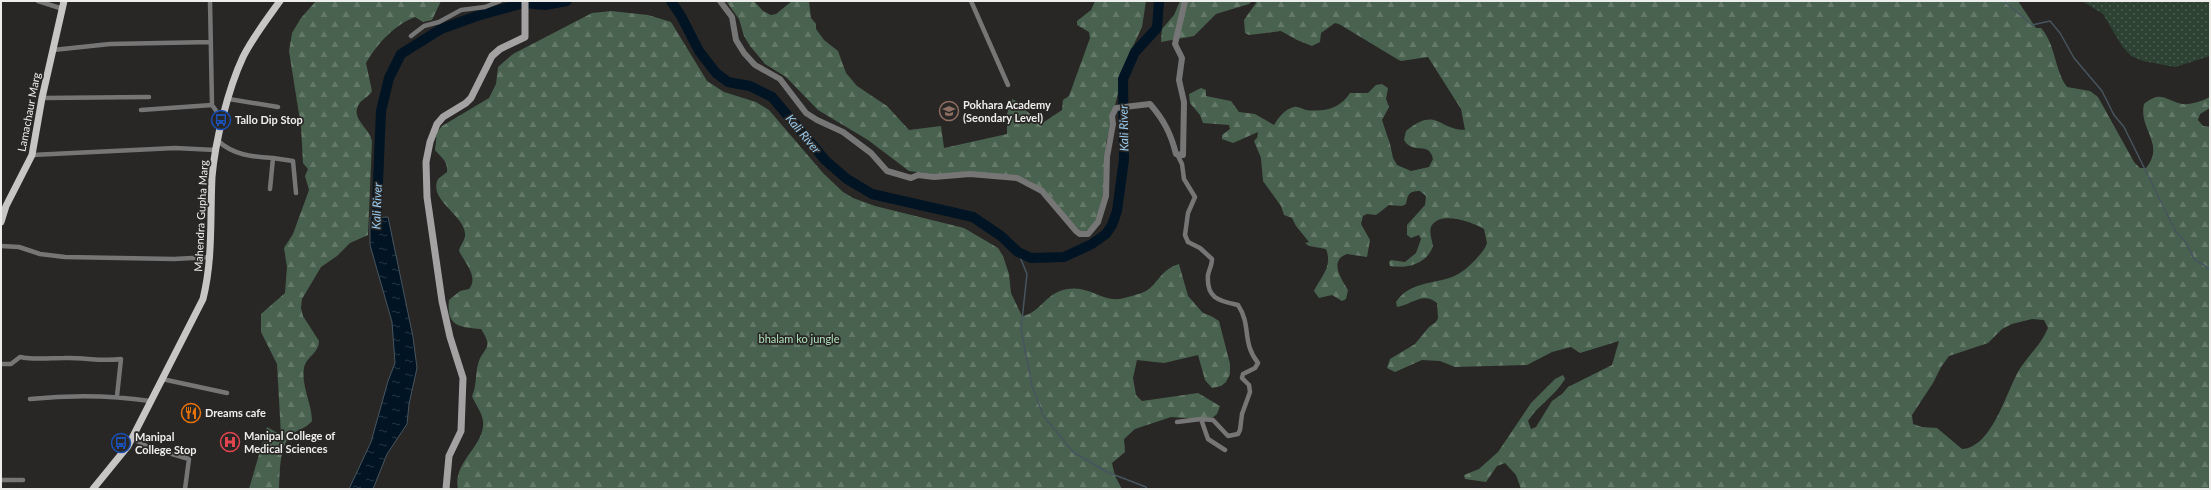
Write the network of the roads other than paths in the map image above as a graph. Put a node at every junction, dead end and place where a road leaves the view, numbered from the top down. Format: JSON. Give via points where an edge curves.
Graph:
{"nodes":[{"id":1,"x":38,"y":1,"type":"edge"},
{"id":2,"x":210,"y":1,"type":"edge"},
{"id":3,"x":280,"y":1,"type":"edge"},
{"id":4,"x":500,"y":1,"type":"edge"},
{"id":5,"x":525,"y":1,"type":"edge"},
{"id":6,"x":720,"y":1,"type":"edge"},
{"id":7,"x":971,"y":1,"type":"edge"},
{"id":8,"x":1185,"y":1,"type":"edge"},
{"id":9,"x":64,"y":5,"type":"edge"},
{"id":10,"x":411,"y":36,"type":"dead end"},
{"id":11,"x":211,"y":42,"type":"junction"},
{"id":12,"x":53,"y":50,"type":"junction"},
{"id":13,"x":1008,"y":85,"type":"dead end"},
{"id":14,"x":149,"y":97,"type":"dead end"},
{"id":15,"x":42,"y":98,"type":"junction"},
{"id":16,"x":229,"y":99,"type":"junction"},
{"id":17,"x":212,"y":105,"type":"junction"},
{"id":18,"x":278,"y":107,"type":"dead end"},
{"id":19,"x":141,"y":110,"type":"dead end"},
{"id":20,"x":222,"y":119,"type":"junction"},
{"id":21,"x":217,"y":140,"type":"junction"},
{"id":22,"x":215,"y":150,"type":"junction"},
{"id":23,"x":32,"y":155,"type":"junction"},
{"id":24,"x":1178,"y":156,"type":"junction"},
{"id":25,"x":273,"y":158,"type":"junction"},
{"id":26,"x":270,"y":189,"type":"dead end"},
{"id":27,"x":296,"y":192,"type":"dead end"},
{"id":28,"x":1,"y":222,"type":"edge"},
{"id":29,"x":1,"y":246,"type":"edge"},
{"id":30,"x":211,"y":257,"type":"junction"},
{"id":31,"x":1,"y":364,"type":"edge"},
{"id":32,"x":162,"y":379,"type":"junction"},
{"id":33,"x":227,"y":393,"type":"dead end"},
{"id":34,"x":117,"y":396,"type":"junction"},
{"id":35,"x":30,"y":399,"type":"dead end"},
{"id":36,"x":150,"y":401,"type":"junction"},
{"id":37,"x":1201,"y":420,"type":"junction"},
{"id":38,"x":1177,"y":422,"type":"dead end"},
{"id":39,"x":132,"y":438,"type":"junction"},
{"id":40,"x":1225,"y":450,"type":"dead end"},
{"id":41,"x":1,"y":480,"type":"edge"},
{"id":42,"x":23,"y":480,"type":"dead end"},
{"id":43,"x":93,"y":489,"type":"edge"},
{"id":44,"x":185,"y":489,"type":"edge"},
{"id":45,"x":446,"y":489,"type":"edge"}],
"edges":[{"from":1,"to":9,"type":"street"},
{"from":2,"to":11,"type":"street"},
{"from":3,"to":16,"type":"main road","name":"Mahendra Gupha Marg","via":[[243,57]]},
{"from":4,"to":10,"type":"street","via":[[486,7],[461,10],[424,26]]},
{"from":5,"to":45,"type":"main road","via":[[523,39],[500,49],[492,56],[471,98],[437,124],[427,157],[427,197],[442,301],[463,378],[461,431],[449,456]]},
{"from":6,"to":24,"type":"street","via":[[732,18],[739,45],[749,59],[780,80],[806,113],[842,132],[871,153],[887,171],[911,178],[918,175],[934,178],[959,174],[1017,178],[1042,192],[1073,228],[1080,234],[1086,234],[1092,231],[1100,216],[1108,186],[1107,157],[1112,116],[1116,108],[1150,104],[1161,116]]},
{"from":7,"to":13,"type":"street"},
{"from":8,"to":24,"type":"street","via":[[1175,44],[1182,58],[1179,80],[1185,117],[1183,155]]},
{"from":9,"to":12,"type":"main road","name":"Lamachaur Marg"},
{"from":11,"to":12,"type":"street","via":[[110,44]]},
{"from":11,"to":17,"type":"street"},
{"from":12,"to":15,"type":"main road","name":"Lamachaur Marg"},
{"from":14,"to":15,"type":"street"},
{"from":15,"to":23,"type":"main road","name":"Lamachaur Marg"},
{"from":16,"to":18,"type":"street"},
{"from":16,"to":20,"type":"main road","name":"Mahendra Gupha Marg"},
{"from":17,"to":19,"type":"street"},
{"from":17,"to":20,"type":"street"},
{"from":20,"to":21,"type":"main road","name":"Mahendra Gupha Marg"},
{"from":21,"to":22,"type":"main road","name":"Mahendra Gupha Marg"},
{"from":21,"to":25,"type":"street","via":[[238,154]]},
{"from":22,"to":23,"type":"street","via":[[175,148]]},
{"from":22,"to":30,"type":"main road","name":"Mahendra Gupha Marg","via":[[212,176]]},
{"from":23,"to":28,"type":"main road","name":"Lamachaur Marg","via":[[6,206]]},
{"from":24,"to":37,"type":"street","via":[[1184,179],[1195,197],[1188,213],[1185,235],[1188,242],[1200,248],[1212,259],[1208,283],[1216,298],[1220,302],[1238,304],[1242,310],[1249,351],[1258,363],[1243,374],[1242,378],[1249,385],[1250,392],[1238,434],[1228,436],[1213,420]]},
{"from":25,"to":26,"type":"street"},
{"from":25,"to":27,"type":"street","via":[[293,161]]},
{"from":29,"to":30,"type":"street","via":[[19,247],[40,254],[65,257]]},
{"from":30,"to":32,"type":"main road","name":"Mahendra Gupha Marg","via":[[203,298]]},
{"from":31,"to":34,"type":"street","via":[[11,364],[20,357],[107,361],[120,359]]},
{"from":32,"to":33,"type":"street"},
{"from":32,"to":36,"type":"main road","name":"Mahendra Gupha Marg"},
{"from":34,"to":35,"type":"street","via":[[54,396]]},
{"from":34,"to":36,"type":"street"},
{"from":36,"to":39,"type":"main road","name":"Mahendra Gupha Marg"},
{"from":37,"to":38,"type":"street"},
{"from":37,"to":40,"type":"street","via":[[1208,439]]},
{"from":39,"to":43,"type":"main road","name":"Mahendra Gupha Marg"},
{"from":39,"to":44,"type":"street","via":[[148,447],[189,459]]},
{"from":41,"to":42,"type":"street"}]}
